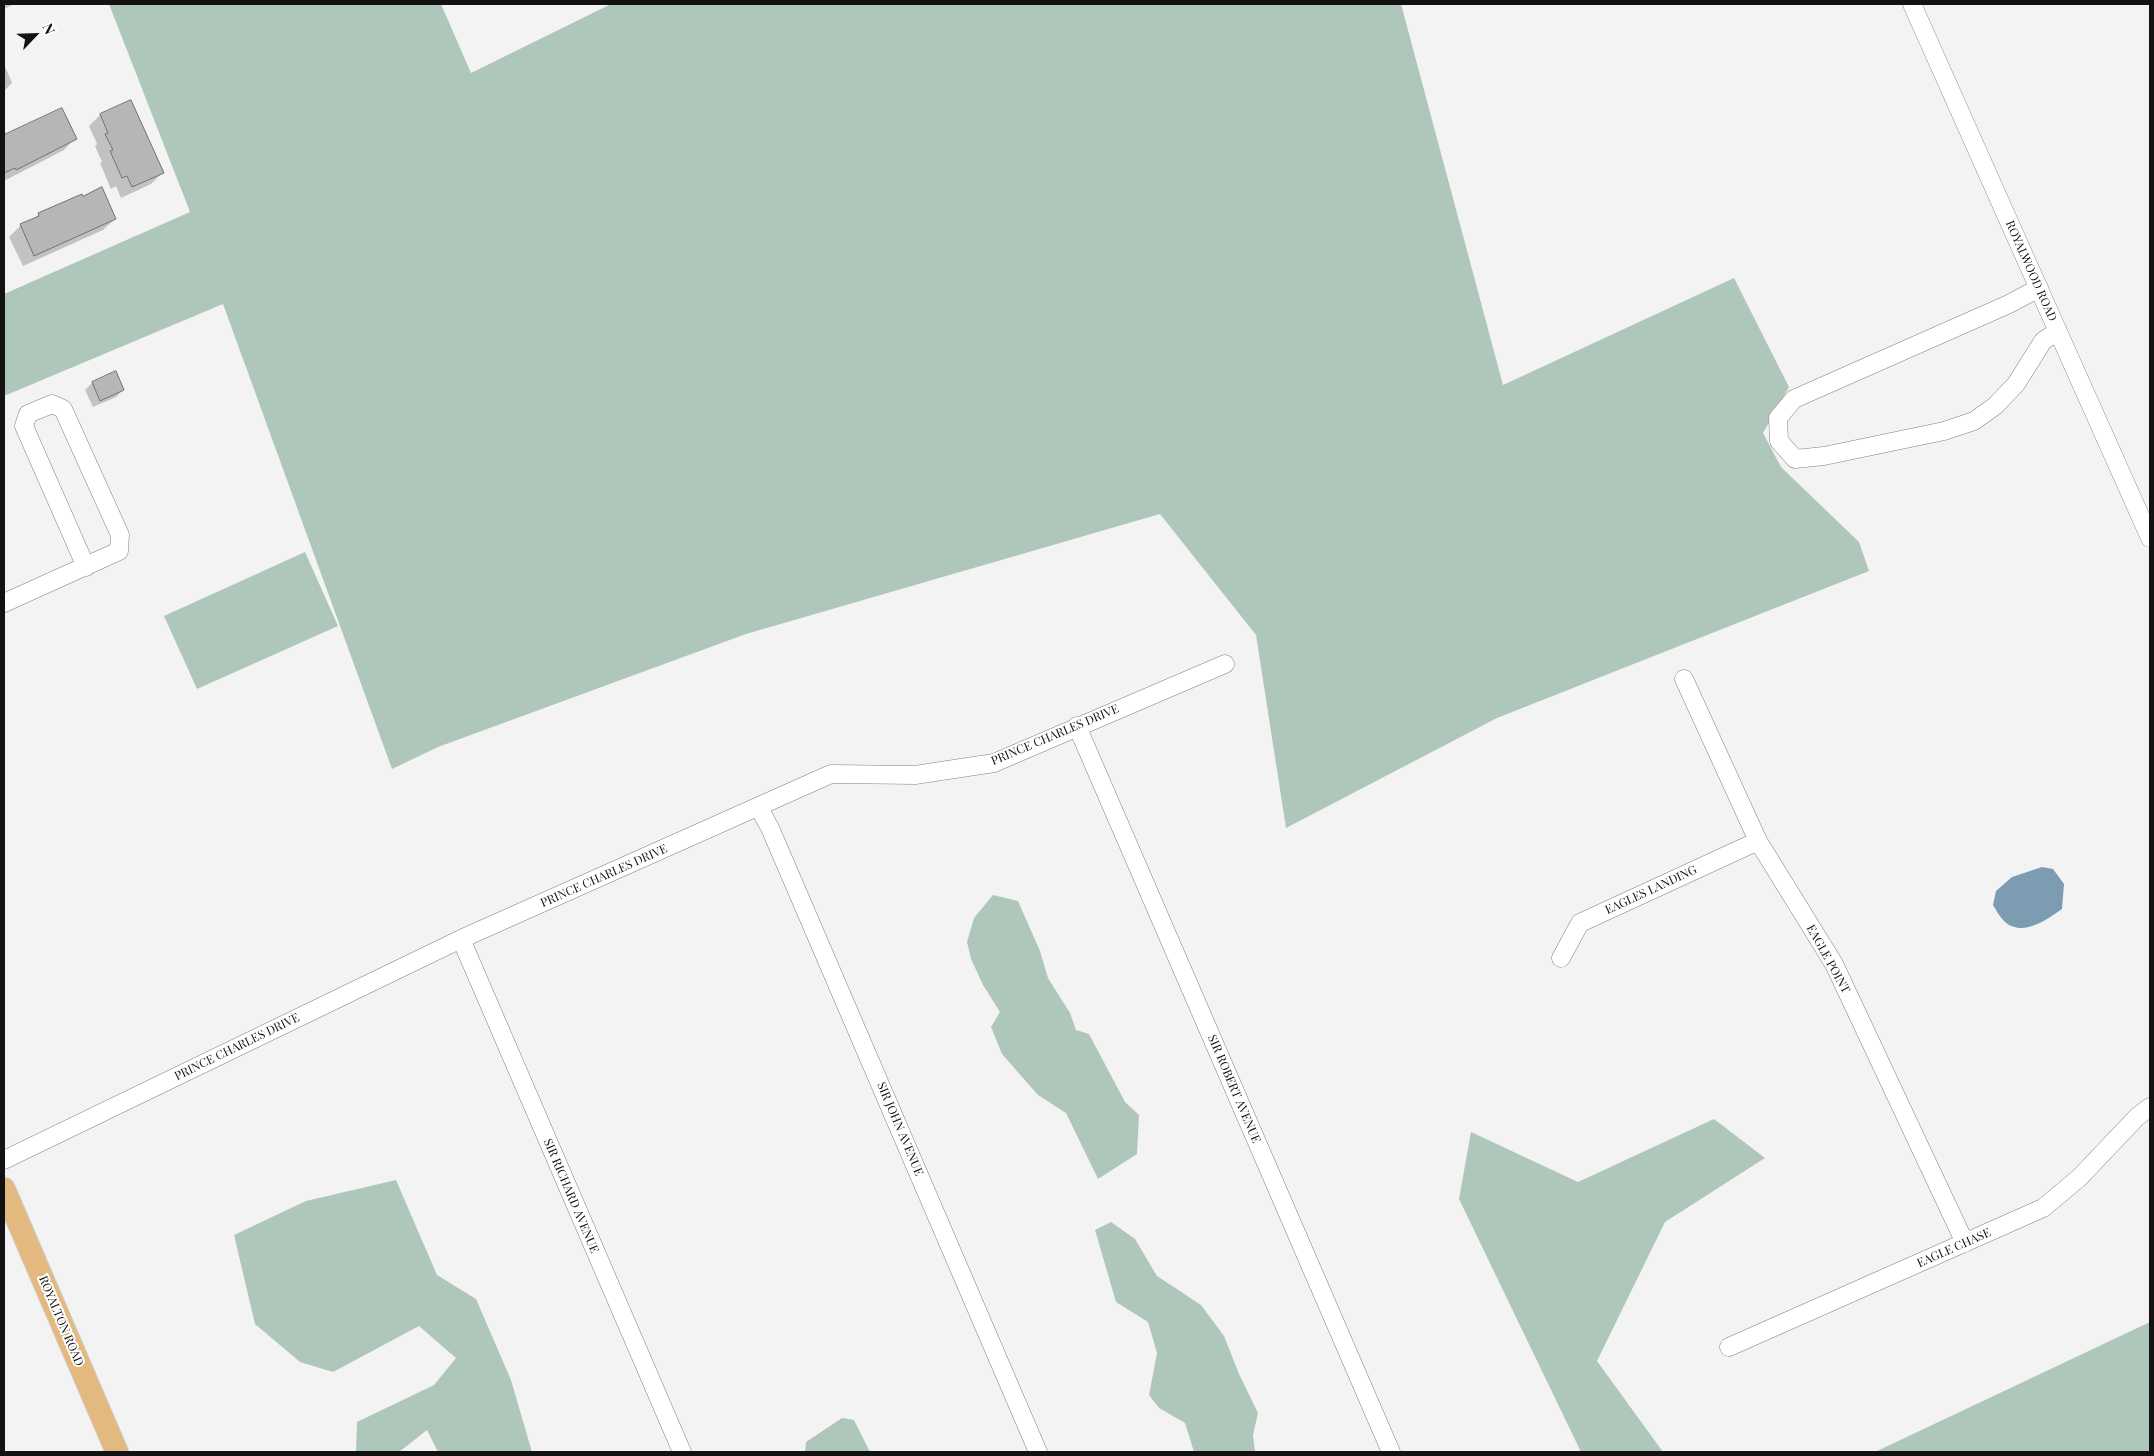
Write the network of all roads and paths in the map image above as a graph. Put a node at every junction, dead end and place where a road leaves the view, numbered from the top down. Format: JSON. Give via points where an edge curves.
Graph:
{"nodes":[{"id":1,"x":1912,"y":4,"type":"edge"},
{"id":2,"x":2039,"y":288,"type":"junction"},
{"id":3,"x":2058,"y":331,"type":"junction"},
{"id":4,"x":2150,"y":538,"type":"edge"},
{"id":5,"x":86,"y":567,"type":"junction"},
{"id":6,"x":4,"y":603,"type":"edge"},
{"id":7,"x":1225,"y":664,"type":"dead end"},
{"id":8,"x":1684,"y":679,"type":"dead end"},
{"id":9,"x":1077,"y":726,"type":"junction"},
{"id":10,"x":759,"y":808,"type":"junction"},
{"id":11,"x":1758,"y":841,"type":"junction"},
{"id":12,"x":461,"y":939,"type":"junction"},
{"id":13,"x":1561,"y":958,"type":"dead end"},
{"id":14,"x":2150,"y":1107,"type":"edge"},
{"id":15,"x":4,"y":1160,"type":"edge"},
{"id":16,"x":4,"y":1189,"type":"edge"},
{"id":17,"x":1965,"y":1243,"type":"junction"},
{"id":18,"x":1729,"y":1348,"type":"dead end"},
{"id":19,"x":117,"y":1452,"type":"edge"},
{"id":20,"x":682,"y":1452,"type":"edge"},
{"id":21,"x":1038,"y":1452,"type":"edge"},
{"id":22,"x":1391,"y":1452,"type":"edge"}],
"edges":[{"from":1,"to":2,"type":"street","name":"ROYALWOOD ROAD"},
{"from":2,"to":3,"type":"street","name":"ROYALWOOD ROAD"},
{"from":2,"to":3,"type":"street","via":[[1794,399],[1778,418],[1779,441],[1795,459],[1944,431],[1974,421],[1995,406],[2016,384],[2043,341]]},
{"from":3,"to":4,"type":"street","name":"ROYALWOOD ROAD"},
{"from":5,"to":5,"type":"street","via":[[119,551],[120,535],[63,409],[52,404],[28,414],[24,426]]},
{"from":5,"to":6,"type":"street"},
{"from":7,"to":9,"type":"street","name":"PRINCE CHARLES DRIVE"},
{"from":8,"to":11,"type":"street","name":"EAGLE POINT"},
{"from":9,"to":10,"type":"street","name":"PRINCE CHARLES DRIVE","via":[[994,763],[915,775],[831,774]]},
{"from":9,"to":22,"type":"street","name":"SIR ROBERT AVENUE"},
{"from":10,"to":12,"type":"street","name":"PRINCE CHARLES DRIVE"},
{"from":10,"to":21,"type":"street","name":"SIR JOHN AVENUE"},
{"from":11,"to":13,"type":"street","name":"EAGLES LANDING","via":[[1580,923]]},
{"from":11,"to":17,"type":"street","name":"EAGLE POINT","via":[[1834,964]]},
{"from":12,"to":15,"type":"street","name":"PRINCE CHARLES DRIVE"},
{"from":12,"to":20,"type":"street","name":"SIR RICHARD AVENUE"},
{"from":14,"to":17,"type":"street","name":"EAGLE CHASE","via":[[2079,1178],[2043,1208]]},
{"from":16,"to":19,"type":"main road","name":"ROYALTON ROAD"},
{"from":17,"to":18,"type":"street","name":"EAGLE CHASE"}]}
